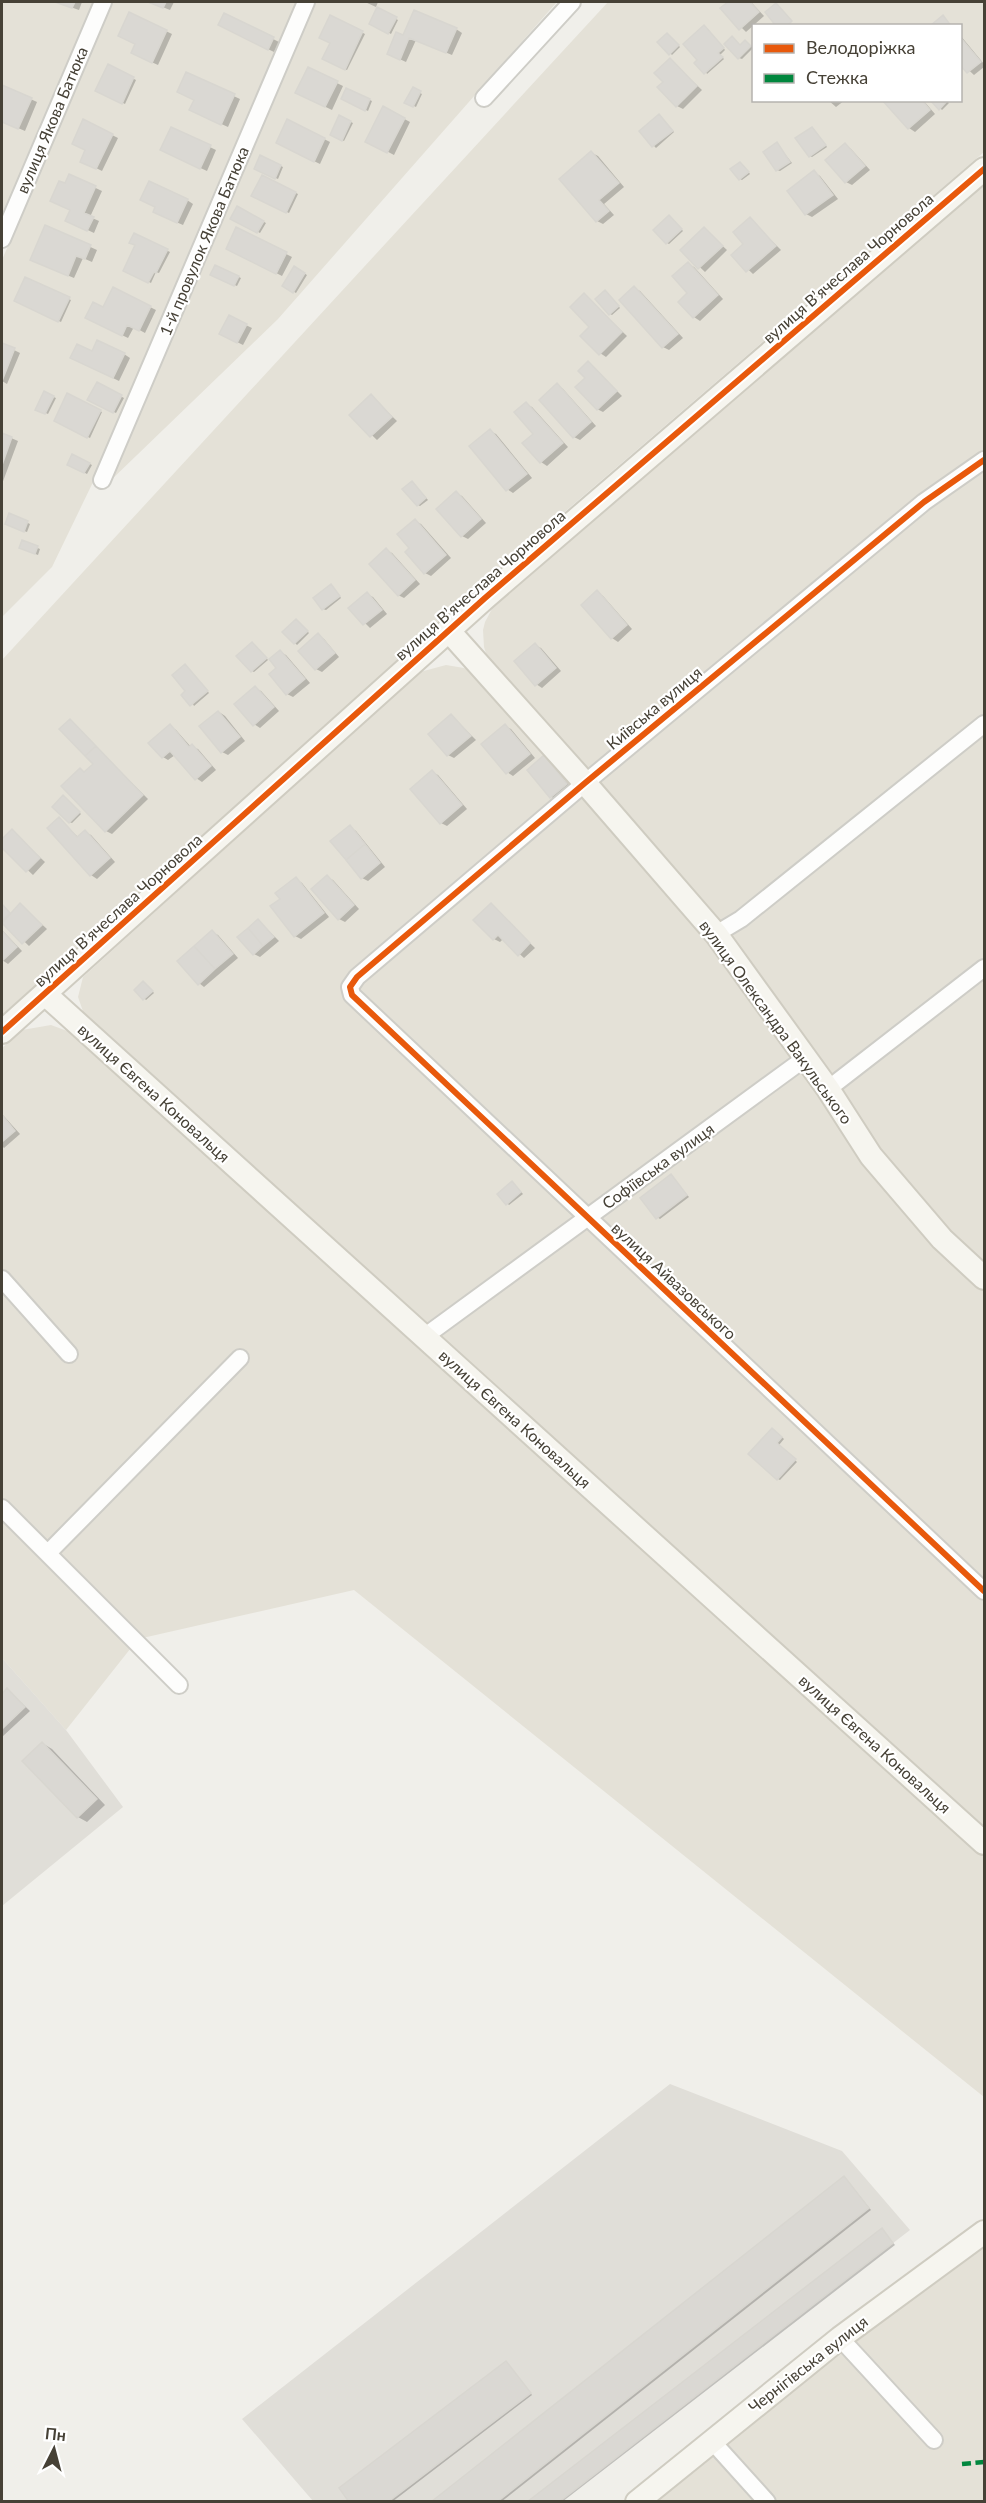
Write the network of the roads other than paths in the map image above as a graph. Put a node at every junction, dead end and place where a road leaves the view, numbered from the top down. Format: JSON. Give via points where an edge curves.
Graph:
{"nodes":[{"id":1,"x":103,"y":2,"type":"edge"},
{"id":2,"x":306,"y":2,"type":"edge"},
{"id":3,"x":572,"y":2,"type":"edge"},
{"id":4,"x":484,"y":98,"type":"dead end"},
{"id":5,"x":984,"y":169,"type":"edge"},
{"id":6,"x":2,"y":239,"type":"edge"},
{"id":7,"x":984,"y":460,"type":"edge"},
{"id":8,"x":102,"y":480,"type":"dead end"},
{"id":9,"x":448,"y":630,"type":"junction"},
{"id":10,"x":984,"y":724,"type":"edge"},
{"id":11,"x":585,"y":783,"type":"junction"},
{"id":12,"x":716,"y":934,"type":"junction"},
{"id":13,"x":984,"y":968,"type":"edge"},
{"id":14,"x":350,"y":987,"type":"joint"},
{"id":15,"x":45,"y":994,"type":"junction"},
{"id":16,"x":2,"y":1032,"type":"edge"},
{"id":17,"x":804,"y":1059,"type":"junction"},
{"id":18,"x":828,"y":1089,"type":"junction"},
{"id":19,"x":586,"y":1218,"type":"junction"},
{"id":20,"x":984,"y":1278,"type":"edge"},
{"id":21,"x":2,"y":1279,"type":"edge"},
{"id":22,"x":424,"y":1337,"type":"junction"},
{"id":23,"x":69,"y":1354,"type":"dead end"},
{"id":24,"x":240,"y":1358,"type":"dead end"},
{"id":25,"x":2,"y":1508,"type":"edge"},
{"id":26,"x":48,"y":1553,"type":"junction"},
{"id":27,"x":984,"y":1591,"type":"edge"},
{"id":28,"x":179,"y":1685,"type":"dead end"},
{"id":29,"x":984,"y":1843,"type":"edge"},
{"id":30,"x":984,"y":2232,"type":"edge"},
{"id":31,"x":840,"y":2338,"type":"junction"},
{"id":32,"x":934,"y":2439,"type":"dead end"},
{"id":33,"x":711,"y":2440,"type":"junction"},
{"id":34,"x":637,"y":2502,"type":"edge"},
{"id":35,"x":767,"y":2502,"type":"edge"}],
"edges":[{"from":1,"to":6,"type":"street","name":"вулиця Якова Батюка"},
{"from":2,"to":8,"type":"street","name":"1-й провулок Якова Батюка"},
{"from":3,"to":4,"type":"street"},
{"from":5,"to":9,"type":"street","name":"вулиця Вʼячеслава Чорновола"},
{"from":7,"to":11,"type":"street","name":"Київська вулиця","via":[[924,501]]},
{"from":9,"to":11,"type":"street","name":"вулиця Олександра Вакульського"},
{"from":9,"to":15,"type":"street","name":"вулиця Вʼячеслава Чорновола"},
{"from":10,"to":12,"type":"street","via":[[741,920]]},
{"from":11,"to":12,"type":"street","name":"вулиця Олександра Вакульського"},
{"from":11,"to":14,"type":"street","name":"Київська вулиця"},
{"from":12,"to":17,"type":"street","name":"вулиця Олександра Вакульського"},
{"from":13,"to":18,"type":"street"},
{"from":14,"to":19,"type":"street","name":"вулиця Айвазовського","via":[[352,995]]},
{"from":15,"to":16,"type":"street","name":"вулиця Вʼячеслава Чорновола"},
{"from":15,"to":22,"type":"street","name":"вулиця Євгена Коновальця"},
{"from":17,"to":18,"type":"street","name":"вулиця Олександра Вакульського"},
{"from":17,"to":19,"type":"street","name":"Софіївська вулиця"},
{"from":18,"to":20,"type":"street","name":"вулиця Олександра Вакульського","via":[[871,1156],[942,1239]]},
{"from":19,"to":22,"type":"street","name":"Софіївська вулиця"},
{"from":19,"to":27,"type":"street","name":"вулиця Айвазовського"},
{"from":21,"to":23,"type":"street"},
{"from":22,"to":29,"type":"street","name":"вулиця Євгена Коновальця"},
{"from":24,"to":26,"type":"street"},
{"from":25,"to":26,"type":"street"},
{"from":26,"to":28,"type":"street"},
{"from":30,"to":31,"type":"street","name":"Чернігівська вулиця"},
{"from":31,"to":32,"type":"street"},
{"from":31,"to":33,"type":"street","name":"Чернігівська вулиця"},
{"from":33,"to":34,"type":"street","name":"Чернігівська вулиця"},
{"from":33,"to":35,"type":"street"}]}
